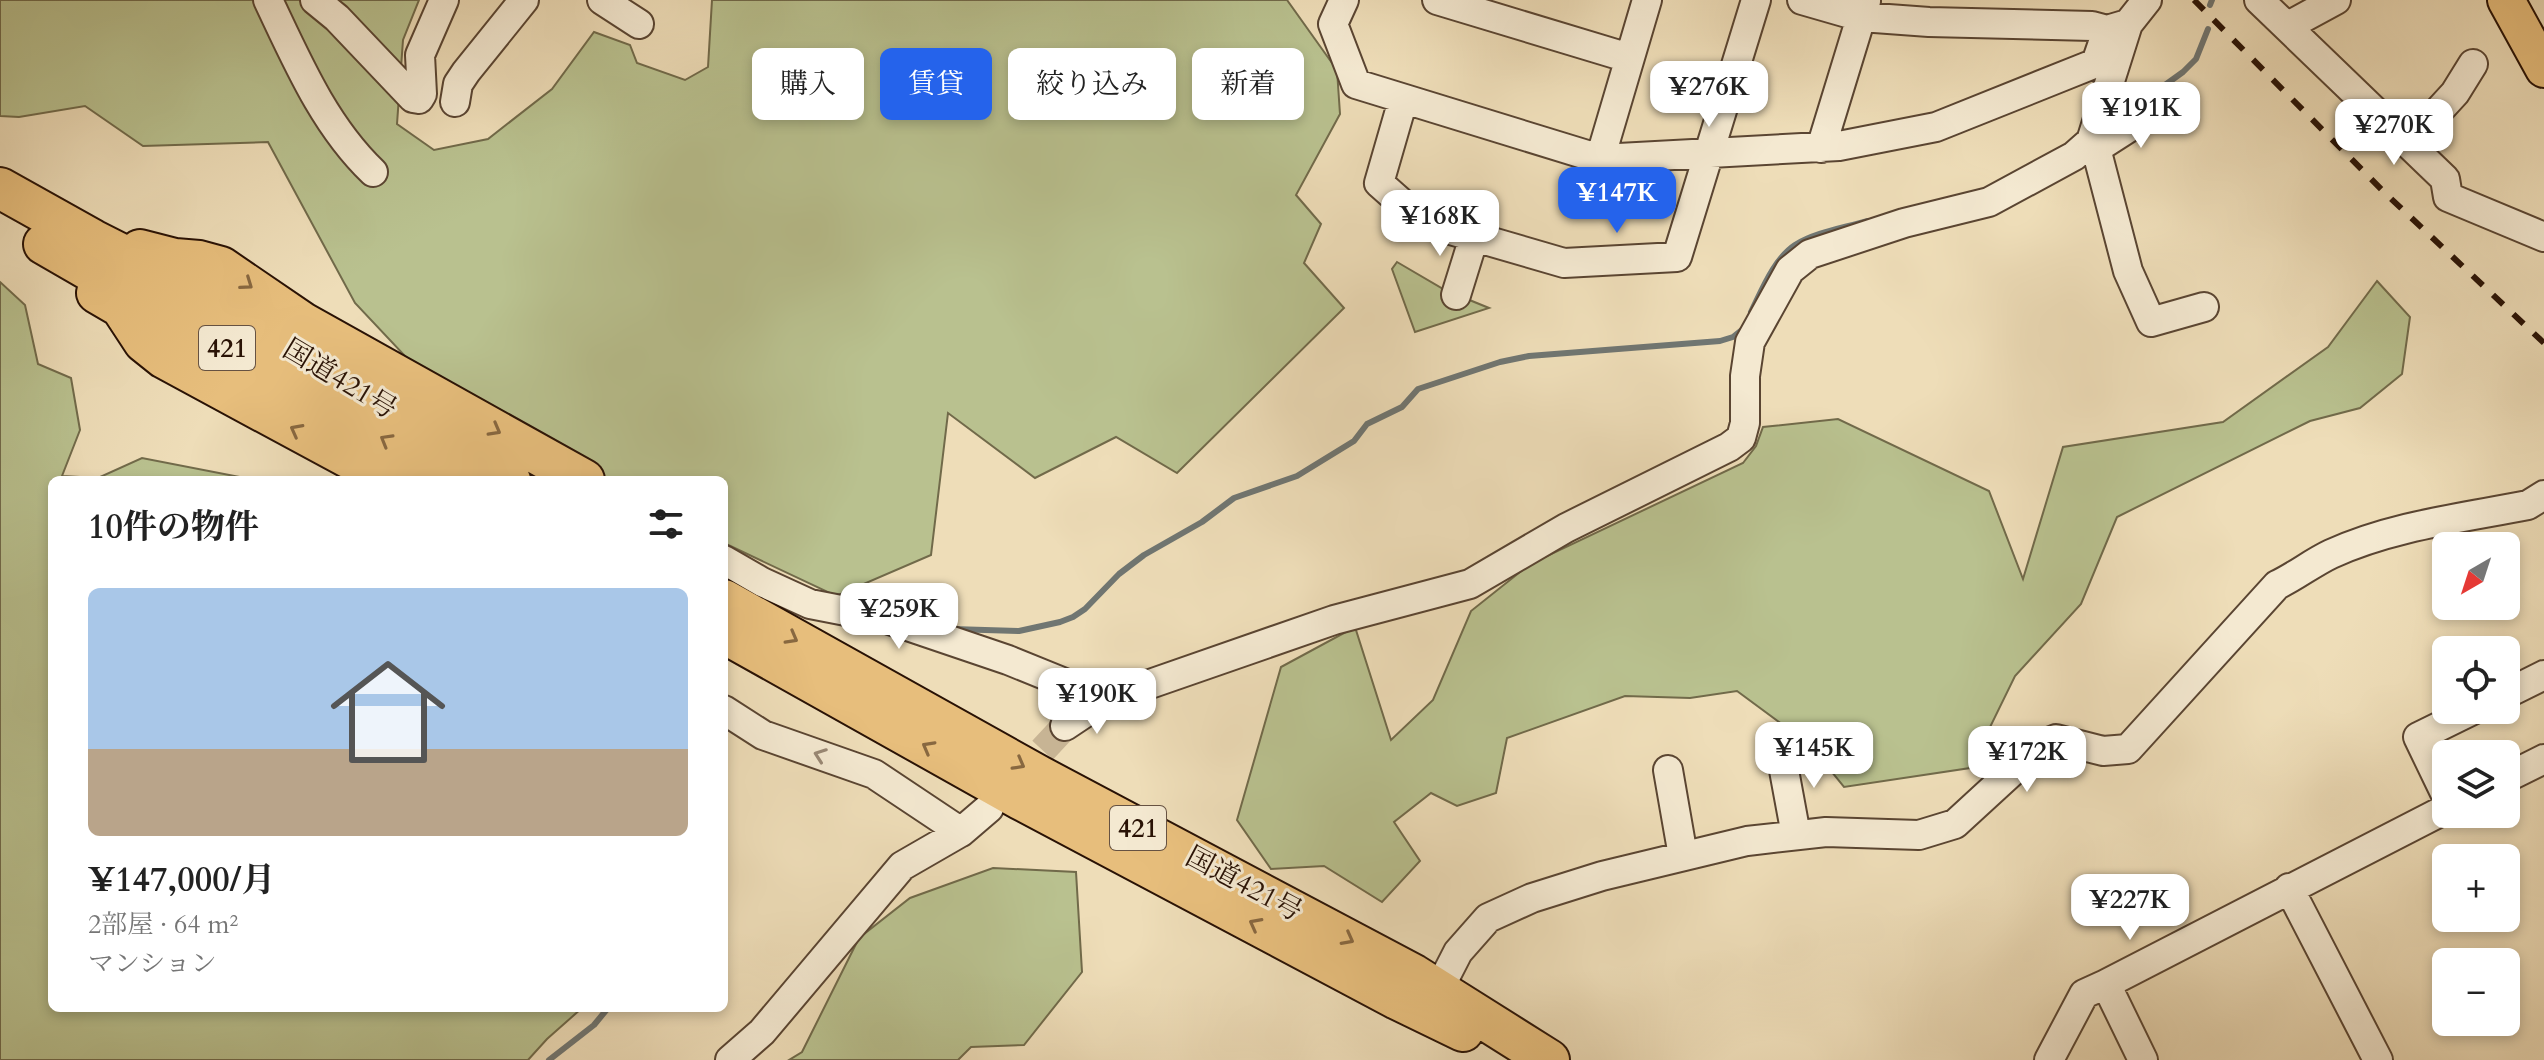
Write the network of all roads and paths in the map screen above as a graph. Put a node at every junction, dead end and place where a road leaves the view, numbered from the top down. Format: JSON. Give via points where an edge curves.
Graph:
{"nodes":[{"id":1,"x":268,"y":0,"type":"edge"},
{"id":2,"x":315,"y":0,"type":"edge"},
{"id":3,"x":444,"y":0,"type":"edge"},
{"id":4,"x":524,"y":0,"type":"edge"},
{"id":5,"x":602,"y":0,"type":"edge"},
{"id":6,"x":1344,"y":0,"type":"edge"},
{"id":7,"x":1437,"y":0,"type":"edge"},
{"id":8,"x":1647,"y":0,"type":"edge"},
{"id":9,"x":1756,"y":0,"type":"edge"},
{"id":10,"x":1802,"y":0,"type":"edge"},
{"id":11,"x":2147,"y":0,"type":"edge"},
{"id":12,"x":2259,"y":0,"type":"edge"},
{"id":13,"x":2336,"y":0,"type":"edge"},
{"id":14,"x":2506,"y":0,"type":"edge"},
{"id":15,"x":1864,"y":9,"type":"edge"},
{"id":16,"x":1972,"y":11,"type":"edge"},
{"id":17,"x":639,"y":24,"type":"dead end"},
{"id":18,"x":2288,"y":26,"type":"junction"},
{"id":19,"x":2118,"y":27,"type":"junction"},
{"id":20,"x":1629,"y":58,"type":"junction"},
{"id":21,"x":2473,"y":64,"type":"dead end"},
{"id":22,"x":2544,"y":69,"type":"edge"},
{"id":23,"x":1403,"y":100,"type":"junction"},
{"id":24,"x":455,"y":102,"type":"dead end"},
{"id":25,"x":2161,"y":107,"type":"dead end"},
{"id":26,"x":2093,"y":139,"type":"junction"},
{"id":27,"x":2410,"y":142,"type":"junction"},
{"id":28,"x":1821,"y":148,"type":"junction"},
{"id":29,"x":1709,"y":155,"type":"junction"},
{"id":30,"x":1600,"y":159,"type":"junction"},
{"id":31,"x":373,"y":172,"type":"dead end"},
{"id":32,"x":0,"y":188,"type":"edge"},
{"id":33,"x":0,"y":218,"type":"edge"},
{"id":34,"x":1474,"y":237,"type":"junction"},
{"id":35,"x":2544,"y":237,"type":"edge"},
{"id":36,"x":78,"y":247,"type":"junction"},
{"id":37,"x":170,"y":268,"type":"junction"},
{"id":38,"x":1456,"y":295,"type":"dead end"},
{"id":39,"x":2204,"y":307,"type":"dead end"},
{"id":40,"x":298,"y":389,"type":"junction"},
{"id":41,"x":383,"y":476,"type":"edge"},
{"id":42,"x":446,"y":476,"type":"edge"},
{"id":43,"x":504,"y":476,"type":"edge"},
{"id":44,"x":577,"y":476,"type":"edge"},
{"id":45,"x":2544,"y":495,"type":"edge"},
{"id":46,"x":728,"y":562,"type":"edge"},
{"id":47,"x":728,"y":602,"type":"edge"},
{"id":48,"x":728,"y":635,"type":"edge"},
{"id":49,"x":2544,"y":675,"type":"edge"},
{"id":50,"x":2520,"y":687,"type":"edge"},
{"id":51,"x":1101,"y":702,"type":"junction"},
{"id":52,"x":728,"y":713,"type":"edge"},
{"id":53,"x":2444,"y":724,"type":"edge"},
{"id":54,"x":1065,"y":726,"type":"tunnel mouth"},
{"id":55,"x":1781,"y":754,"type":"dead end"},
{"id":56,"x":2544,"y":759,"type":"edge"},
{"id":57,"x":2432,"y":766,"type":"edge"},
{"id":58,"x":1668,"y":770,"type":"dead end"},
{"id":59,"x":2520,"y":771,"type":"edge"},
{"id":60,"x":989,"y":808,"type":"dead end"},
{"id":61,"x":2432,"y":816,"type":"edge"},
{"id":62,"x":961,"y":832,"type":"junction"},
{"id":63,"x":1796,"y":835,"type":"junction"},
{"id":64,"x":1683,"y":856,"type":"junction"},
{"id":65,"x":2289,"y":888,"type":"junction"},
{"id":66,"x":2106,"y":984,"type":"junction"},
{"id":67,"x":1439,"y":989,"type":"junction"},
{"id":68,"x":730,"y":1060,"type":"edge"},
{"id":69,"x":1525,"y":1060,"type":"edge"},
{"id":70,"x":1549,"y":1060,"type":"edge"},
{"id":71,"x":2049,"y":1060,"type":"edge"},
{"id":72,"x":2143,"y":1060,"type":"edge"},
{"id":73,"x":2378,"y":1060,"type":"edge"}],
"edges":[{"from":1,"to":31,"type":"street","via":[[329,120]]},
{"from":2,"to":3,"type":"street","via":[[419,99],[420,55]]},
{"from":4,"to":24,"type":"street","via":[[466,72]]},
{"from":5,"to":17,"type":"street"},
{"from":6,"to":23,"type":"street","via":[[1333,24],[1356,84]]},
{"from":7,"to":20,"type":"street"},
{"from":8,"to":20,"type":"street"},
{"from":9,"to":29,"type":"street"},
{"from":10,"to":15,"type":"street"},
{"from":11,"to":19,"type":"street"},
{"from":12,"to":18,"type":"street"},
{"from":13,"to":18,"type":"street"},
{"from":14,"to":22,"type":"main road"},
{"from":15,"to":16,"type":"street"},
{"from":15,"to":28,"type":"street"},
{"from":16,"to":19,"type":"street"},
{"from":18,"to":27,"type":"street"},
{"from":19,"to":26,"type":"street"},
{"from":19,"to":28,"type":"street","via":[[2096,63],[2061,79],[1936,127]]},
{"from":20,"to":30,"type":"street"},
{"from":21,"to":27,"type":"street","via":[[2455,93]]},
{"from":23,"to":30,"type":"street"},
{"from":23,"to":34,"type":"street","via":[[1379,183],[1423,222]]},
{"from":25,"to":26,"type":"street"},
{"from":26,"to":39,"type":"street","via":[[2128,271],[2151,322]]},
{"from":26,"to":51,"type":"street","via":[[2054,168],[1989,202],[1904,223],[1801,259],[1780,284],[1750,342],[1745,423],[1741,438],[1729,447],[1566,528],[1470,584],[1334,620]]},
{"from":27,"to":35,"type":"street","via":[[2445,179],[2448,197]]},
{"from":28,"to":29,"type":"street"},
{"from":29,"to":30,"type":"street"},
{"from":29,"to":34,"type":"street","via":[[1677,257],[1564,263]]},
{"from":32,"to":36,"type":"highway","name":"国道421号","number":"421"},
{"from":33,"to":36,"type":"highway","name":"国道421号","number":"421"},
{"from":34,"to":38,"type":"street"},
{"from":36,"to":37,"type":"highway","name":"国道421号","number":"421"},
{"from":36,"to":40,"type":"highway","name":"国道421号","number":"421"},
{"from":41,"to":36,"type":"highway","one_way":true,"via":[[164,358],[144,342],[121,307],[76,281]]},
{"from":37,"to":40,"type":"highway","via":[[171,302],[272,362]]},
{"from":37,"to":43,"type":"highway","name":"国道421号","number":"421"},
{"from":37,"to":44,"type":"highway","one_way":true,"via":[[199,261],[221,267],[303,323]]},
{"from":42,"to":40,"type":"highway","name":"国道421号","number":"421","one_way":true},
{"from":45,"to":63,"type":"street","via":[[2528,505],[2399,530],[2329,555],[2277,585],[2128,749],[2103,751],[2056,739],[2041,745],[1955,824],[1919,835]]},
{"from":46,"to":51,"type":"street","via":[[810,604],[887,619],[1008,660]]},
{"from":47,"to":67,"type":"highway","name":"国道421号","number":"421","one_way":true,"via":[[1039,776]]},
{"from":69,"to":48,"type":"highway","name":"国道421号","number":"421","one_way":true,"via":[[1397,999],[1020,799]]},
{"from":49,"to":50,"type":"street"},
{"from":51,"to":54,"type":"street"},
{"from":62,"to":52,"type":"street","one_way":true,"via":[[874,774],[763,735]]},
{"from":53,"to":57,"type":"street","via":[[2418,737]]},
{"from":55,"to":63,"type":"street"},
{"from":56,"to":59,"type":"street"},
{"from":58,"to":64,"type":"street"},
{"from":60,"to":62,"type":"street"},
{"from":61,"to":65,"type":"street"},
{"from":62,"to":68,"type":"street","via":[[902,866],[762,1032]]},
{"from":63,"to":64,"type":"street"},
{"from":64,"to":67,"type":"street","via":[[1532,898],[1488,918],[1458,952]]},
{"from":65,"to":66,"type":"street"},
{"from":65,"to":73,"type":"street"},
{"from":66,"to":71,"type":"street","via":[[2084,994]]},
{"from":66,"to":72,"type":"street"},
{"from":67,"to":70,"type":"highway","name":"国道421号","number":"421"}]}
